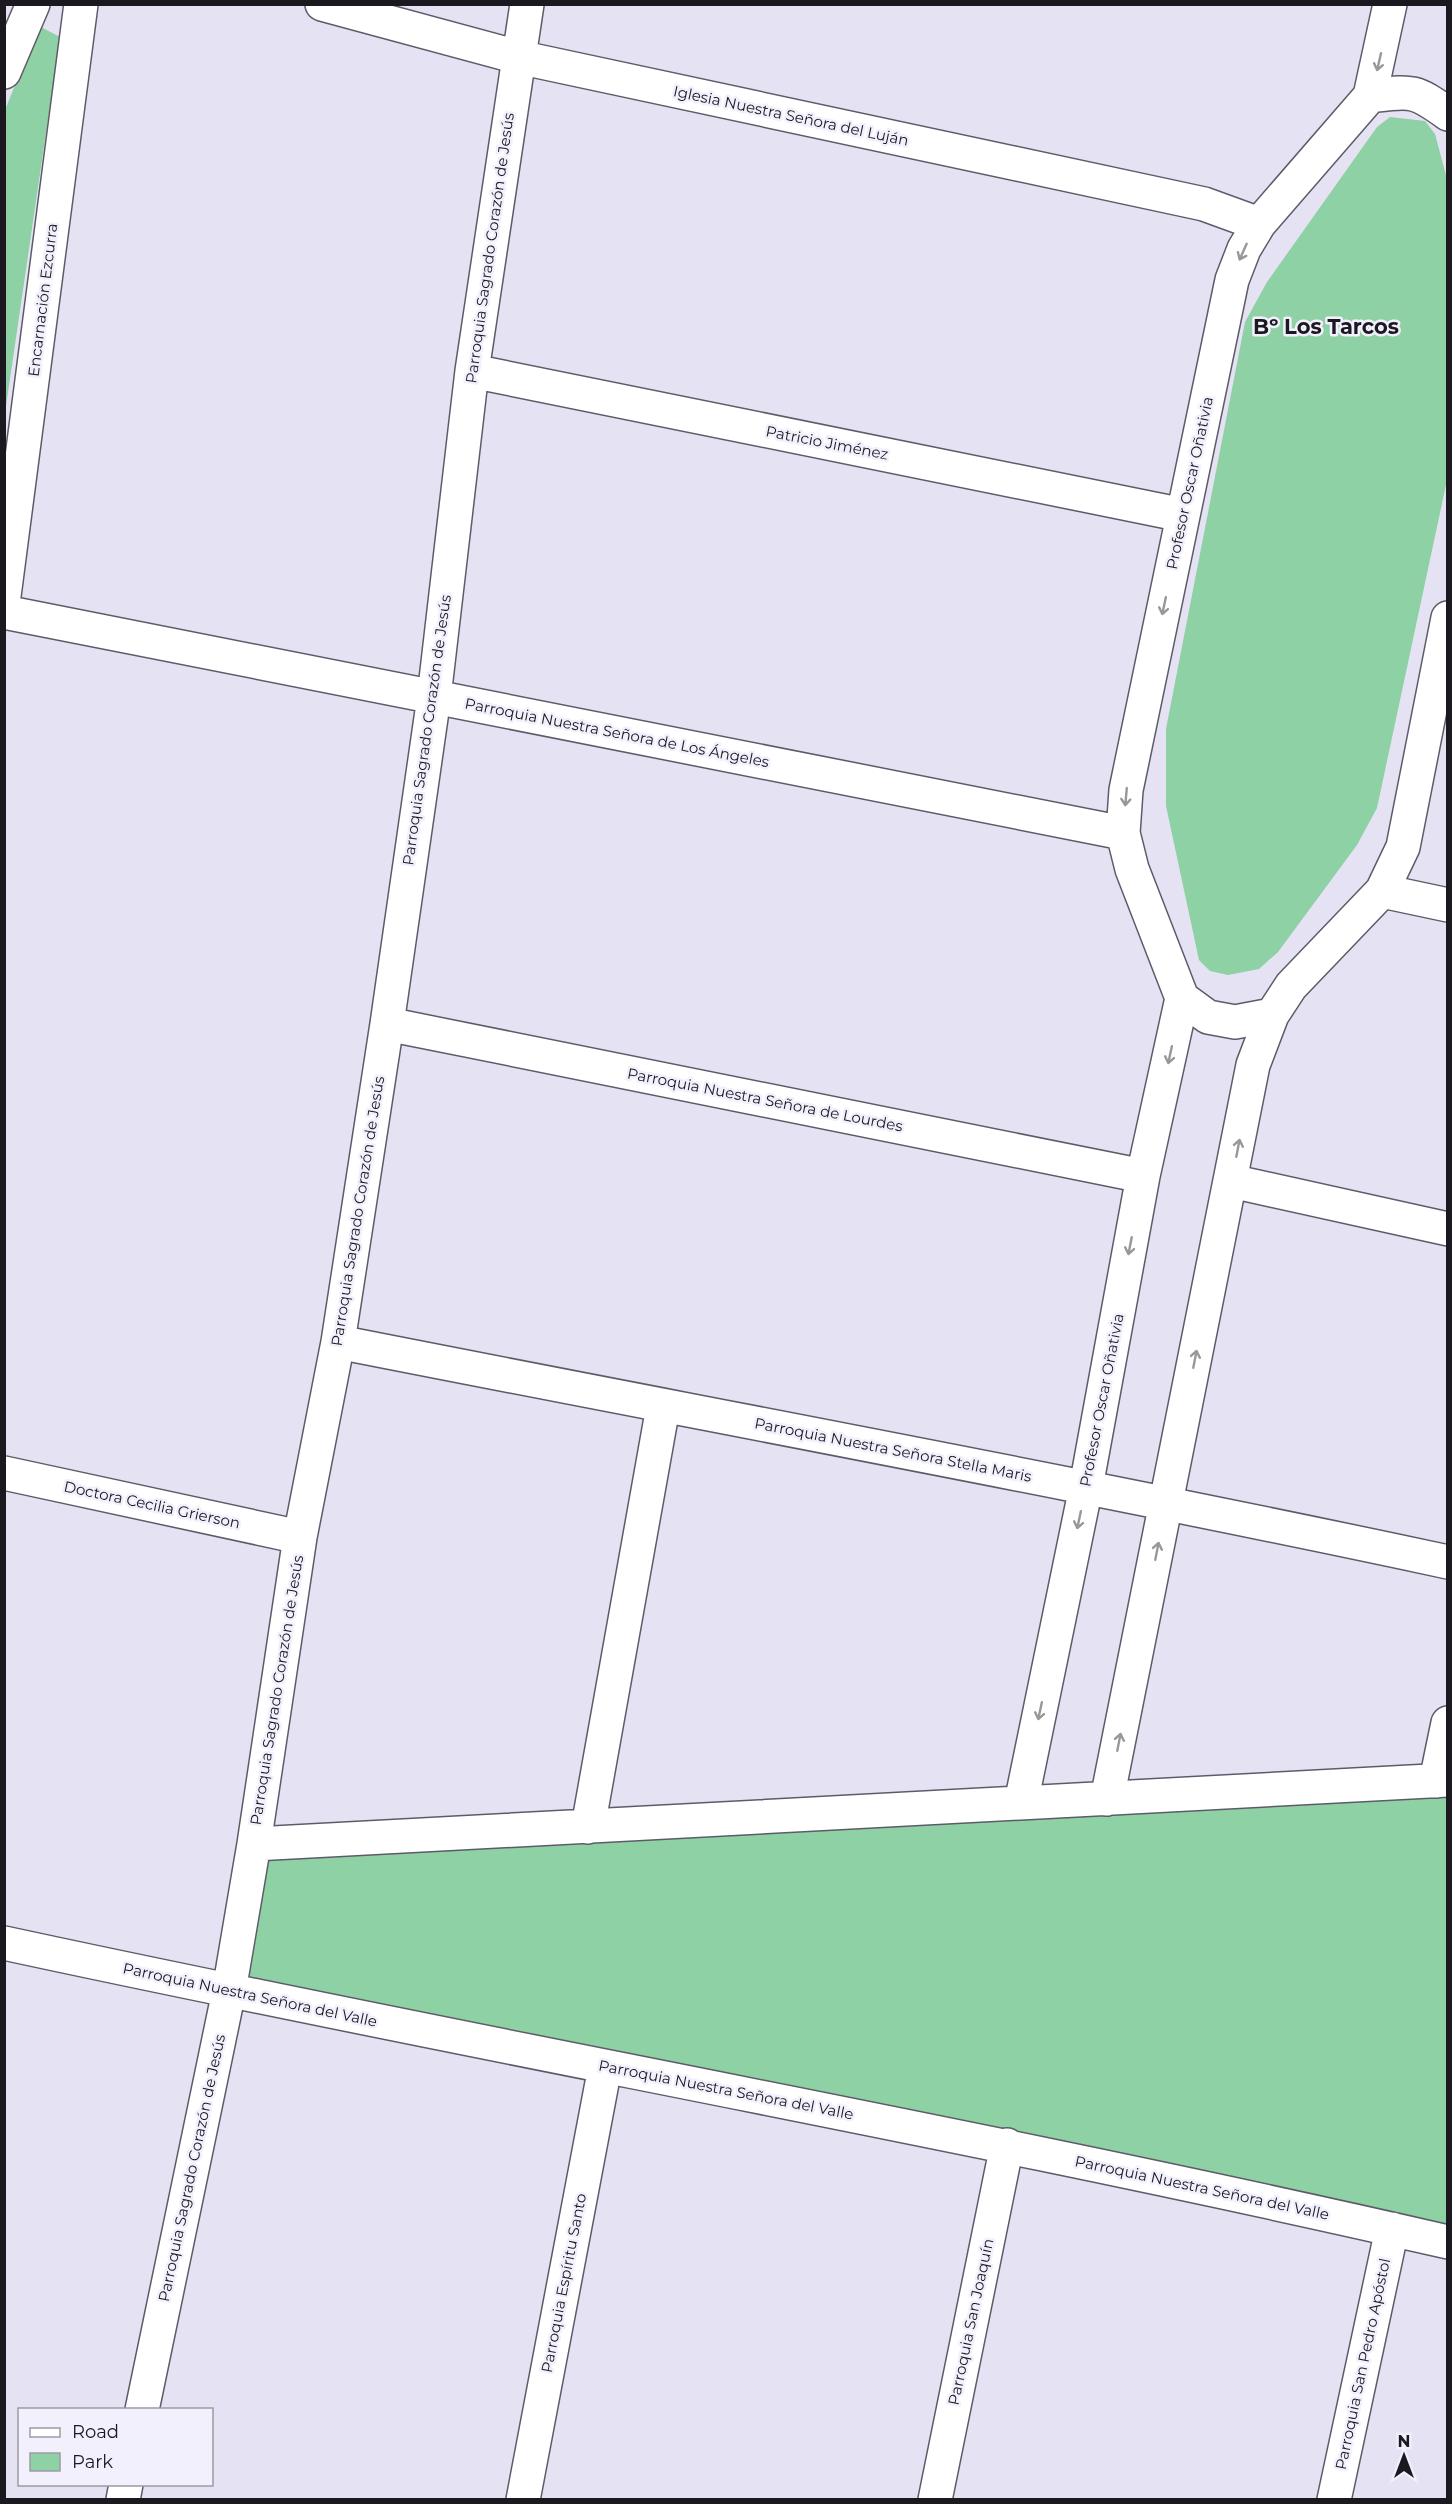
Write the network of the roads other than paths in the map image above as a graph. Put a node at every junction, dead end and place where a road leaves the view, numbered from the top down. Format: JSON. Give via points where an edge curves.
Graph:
{"nodes":[{"id":1,"x":33,"y":4,"type":"edge"},
{"id":2,"x":81,"y":4,"type":"edge"},
{"id":3,"x":322,"y":4,"type":"edge"},
{"id":4,"x":527,"y":4,"type":"edge"},
{"id":5,"x":1390,"y":4,"type":"edge"},
{"id":6,"x":518,"y":57,"type":"junction"},
{"id":7,"x":4,"y":72,"type":"edge"},
{"id":8,"x":1370,"y":96,"type":"junction"},
{"id":9,"x":1448,"y":114,"type":"edge"},
{"id":10,"x":1259,"y":224,"type":"junction"},
{"id":11,"x":472,"y":371,"type":"junction"},
{"id":12,"x":1183,"y":515,"type":"junction"},
{"id":13,"x":4,"y":596,"type":"edge"},
{"id":14,"x":4,"y":612,"type":"edge"},
{"id":15,"x":1448,"y":618,"type":"edge"},
{"id":16,"x":434,"y":697,"type":"junction"},
{"id":17,"x":1123,"y":833,"type":"junction"},
{"id":18,"x":1382,"y":891,"type":"junction"},
{"id":19,"x":1448,"y":905,"type":"edge"},
{"id":20,"x":1182,"y":998,"type":"junction"},
{"id":21,"x":1272,"y":1015,"type":"junction"},
{"id":22,"x":387,"y":1024,"type":"junction"},
{"id":23,"x":1143,"y":1176,"type":"junction"},
{"id":24,"x":1231,"y":1181,"type":"junction"},
{"id":25,"x":1448,"y":1229,"type":"edge"},
{"id":26,"x":338,"y":1342,"type":"junction"},
{"id":27,"x":663,"y":1407,"type":"junction"},
{"id":28,"x":4,"y":1473,"type":"edge"},
{"id":29,"x":1086,"y":1487,"type":"junction"},
{"id":30,"x":1167,"y":1502,"type":"junction"},
{"id":31,"x":300,"y":1537,"type":"junction"},
{"id":32,"x":1448,"y":1562,"type":"edge"},
{"id":33,"x":1448,"y":1723,"type":"edge"},
{"id":34,"x":1442,"y":1780,"type":"edge"},
{"id":35,"x":1107,"y":1799,"type":"junction"},
{"id":36,"x":1021,"y":1803,"type":"junction"},
{"id":37,"x":588,"y":1827,"type":"junction"},
{"id":38,"x":254,"y":1844,"type":"junction"},
{"id":39,"x":4,"y":1942,"type":"edge"},
{"id":40,"x":229,"y":1992,"type":"junction"},
{"id":41,"x":606,"y":2067,"type":"junction"},
{"id":42,"x":1007,"y":2145,"type":"junction"},
{"id":43,"x":1392,"y":2229,"type":"junction"},
{"id":44,"x":1448,"y":2242,"type":"edge"},
{"id":45,"x":142,"y":2408,"type":"edge"},
{"id":46,"x":523,"y":2499,"type":"edge"},
{"id":47,"x":934,"y":2499,"type":"edge"},
{"id":48,"x":1334,"y":2499,"type":"edge"}],
"edges":[{"from":1,"to":7,"type":"street"},
{"from":2,"to":13,"type":"street","name":"Encarnación Ezcurra"},
{"from":3,"to":6,"type":"street","name":"Iglesia Nuestra Señora del Luján"},
{"from":4,"to":6,"type":"street","name":"Parroquia Sagrado Corazón de Jesús"},
{"from":5,"to":8,"type":"street","name":"Profesor Oscar Oñativia","one_way":true},
{"from":6,"to":10,"type":"street","name":"Iglesia Nuestra Señora del Luján","via":[[1204,204]]},
{"from":6,"to":11,"type":"street","name":"Parroquia Sagrado Corazón de Jesús"},
{"from":8,"to":9,"type":"street","via":[[1421,94]]},
{"from":8,"to":10,"type":"street","name":"Profesor Oscar Oñativia"},
{"from":10,"to":12,"type":"street","name":"Profesor Oscar Oñativia","one_way":true,"via":[[1232,280]]},
{"from":11,"to":12,"type":"street","name":"Patricio Jiménez"},
{"from":11,"to":16,"type":"street","name":"Parroquia Sagrado Corazón de Jesús"},
{"from":12,"to":17,"type":"street","name":"Profesor Oscar Oñativia","one_way":true,"via":[[1126,790]]},
{"from":14,"to":16,"type":"street","name":"Parroquia Nuestra Señora de Los Ángeles"},
{"from":15,"to":18,"type":"street","via":[[1403,847]]},
{"from":16,"to":17,"type":"street","name":"Parroquia Nuestra Señora de Los Ángeles"},
{"from":16,"to":22,"type":"street","name":"Parroquia Sagrado Corazón de Jesús"},
{"from":17,"to":20,"type":"street","name":"Profesor Oscar Oñativia","via":[[1132,869]]},
{"from":18,"to":19,"type":"street"},
{"from":18,"to":21,"type":"street","via":[[1291,986]]},
{"from":20,"to":21,"type":"street","via":[[1208,1017],[1235,1022]]},
{"from":20,"to":23,"type":"street","name":"Profesor Oscar Oñativia","one_way":true},
{"from":24,"to":21,"type":"street","one_way":true,"via":[[1253,1065]]},
{"from":22,"to":23,"type":"street","name":"Parroquia Nuestra Señora de Lourdes"},
{"from":22,"to":26,"type":"street","name":"Parroquia Sagrado Corazón de Jesús"},
{"from":23,"to":29,"type":"street","name":"Profesor Oscar Oñativia","one_way":true},
{"from":24,"to":25,"type":"street"},
{"from":30,"to":24,"type":"street","one_way":true},
{"from":26,"to":27,"type":"street","name":"Parroquia Nuestra Señora Stella Maris"},
{"from":26,"to":31,"type":"street","name":"Parroquia Sagrado Corazón de Jesús"},
{"from":27,"to":29,"type":"street","name":"Parroquia Nuestra Señora Stella Maris"},
{"from":27,"to":37,"type":"street"},
{"from":28,"to":31,"type":"street","name":"Doctora Cecilia Grierson"},
{"from":29,"to":30,"type":"street","name":"Parroquia Nuestra Señora Stella Maris"},
{"from":29,"to":36,"type":"street","name":"Profesor Oscar Oñativia","one_way":true},
{"from":30,"to":32,"type":"street","name":"Parroquia Nuestra Señora Stella Maris"},
{"from":35,"to":30,"type":"street","one_way":true},
{"from":31,"to":38,"type":"street","name":"Parroquia Sagrado Corazón de Jesús"},
{"from":33,"to":34,"type":"street"},
{"from":34,"to":35,"type":"street"},
{"from":35,"to":36,"type":"street"},
{"from":36,"to":37,"type":"street"},
{"from":37,"to":38,"type":"street"},
{"from":38,"to":40,"type":"street","name":"Parroquia Sagrado Corazón de Jesús"},
{"from":39,"to":40,"type":"street","name":"Parroquia Nuestra Señora del Valle"},
{"from":40,"to":41,"type":"street","name":"Parroquia Nuestra Señora del Valle"},
{"from":40,"to":45,"type":"street","name":"Parroquia Sagrado Corazón de Jesús"},
{"from":41,"to":42,"type":"street","name":"Parroquia Nuestra Señora del Valle"},
{"from":41,"to":46,"type":"street","name":"Parroquia Espíritu Santo"},
{"from":42,"to":43,"type":"street","name":"Parroquia Nuestra Señora del Valle"},
{"from":42,"to":47,"type":"street","name":"Parroquia San Joaquín"},
{"from":43,"to":44,"type":"street","name":"Parroquia Nuestra Señora del Valle"},
{"from":43,"to":48,"type":"street","name":"Parroquia San Pedro Apóstol"}]}
